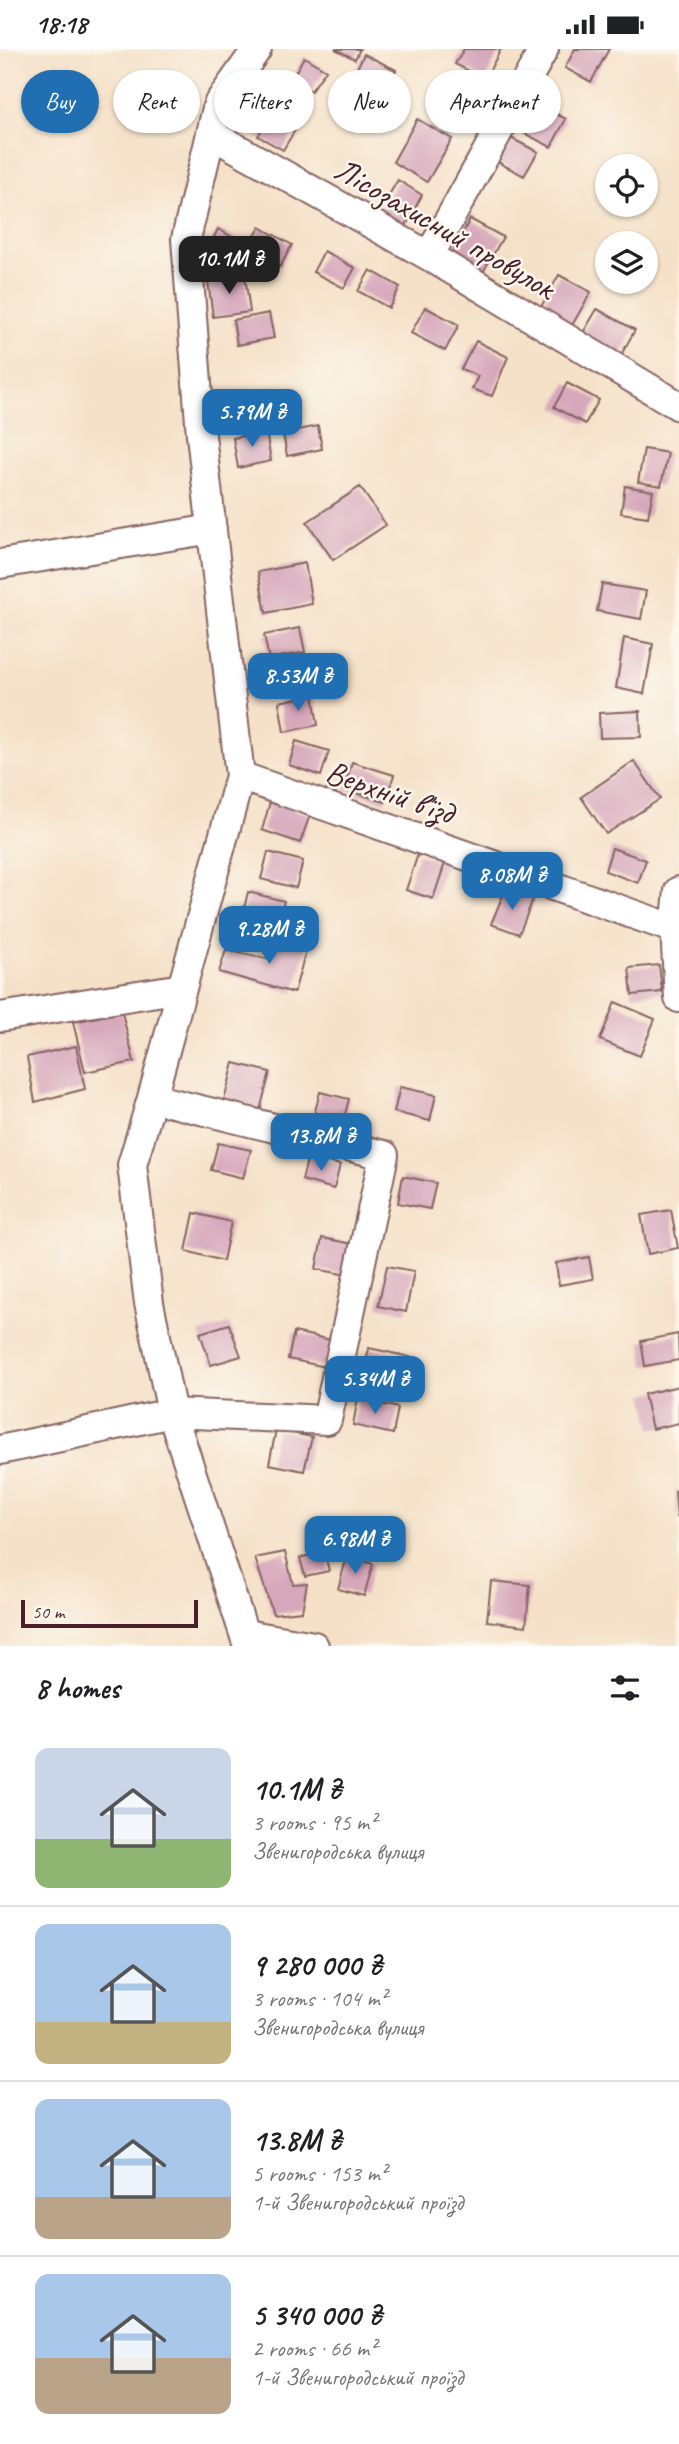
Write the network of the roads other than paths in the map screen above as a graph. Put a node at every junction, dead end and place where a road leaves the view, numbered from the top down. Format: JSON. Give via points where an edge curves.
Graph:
{"nodes":[{"id":1,"x":257,"y":49,"type":"edge"},
{"id":2,"x":544,"y":49,"type":"edge"},
{"id":3,"x":211,"y":134,"type":"junction"},
{"id":4,"x":429,"y":256,"type":"junction"},
{"id":5,"x":679,"y":406,"type":"edge"},
{"id":6,"x":212,"y":529,"type":"junction"},
{"id":7,"x":0,"y":564,"type":"edge"},
{"id":8,"x":240,"y":776,"type":"junction"},
{"id":9,"x":679,"y":891,"type":"edge"},
{"id":10,"x":675,"y":929,"type":"junction"},
{"id":11,"x":182,"y":988,"type":"junction"},
{"id":12,"x":679,"y":998,"type":"edge"},
{"id":13,"x":0,"y":1017,"type":"edge"},
{"id":14,"x":152,"y":1098,"type":"junction"},
{"id":15,"x":172,"y":1413,"type":"junction"},
{"id":16,"x":0,"y":1450,"type":"edge"},
{"id":17,"x":247,"y":1640,"type":"edge"},
{"id":18,"x":314,"y":1646,"type":"edge"}],
"edges":[{"from":1,"to":3,"type":"street","via":[[218,104]]},
{"from":2,"to":4,"type":"street"},
{"from":3,"to":4,"type":"street","name":"Лісозахисний провулок"},
{"from":3,"to":6,"type":"street","via":[[186,239]]},
{"from":4,"to":5,"type":"street","name":"Лісозахисний провулок"},
{"from":6,"to":7,"type":"street"},
{"from":6,"to":8,"type":"street"},
{"from":8,"to":10,"type":"street","name":"Верхній в'їзд"},
{"from":8,"to":11,"type":"street"},
{"from":9,"to":10,"type":"street"},
{"from":10,"to":12,"type":"street"},
{"from":11,"to":13,"type":"street"},
{"from":11,"to":14,"type":"street"},
{"from":14,"to":15,"type":"street","via":[[132,1165],[149,1303]]},
{"from":14,"to":15,"type":"street","via":[[384,1155],[327,1420]]},
{"from":15,"to":16,"type":"street"},
{"from":15,"to":17,"type":"street"},
{"from":17,"to":18,"type":"street"}]}
